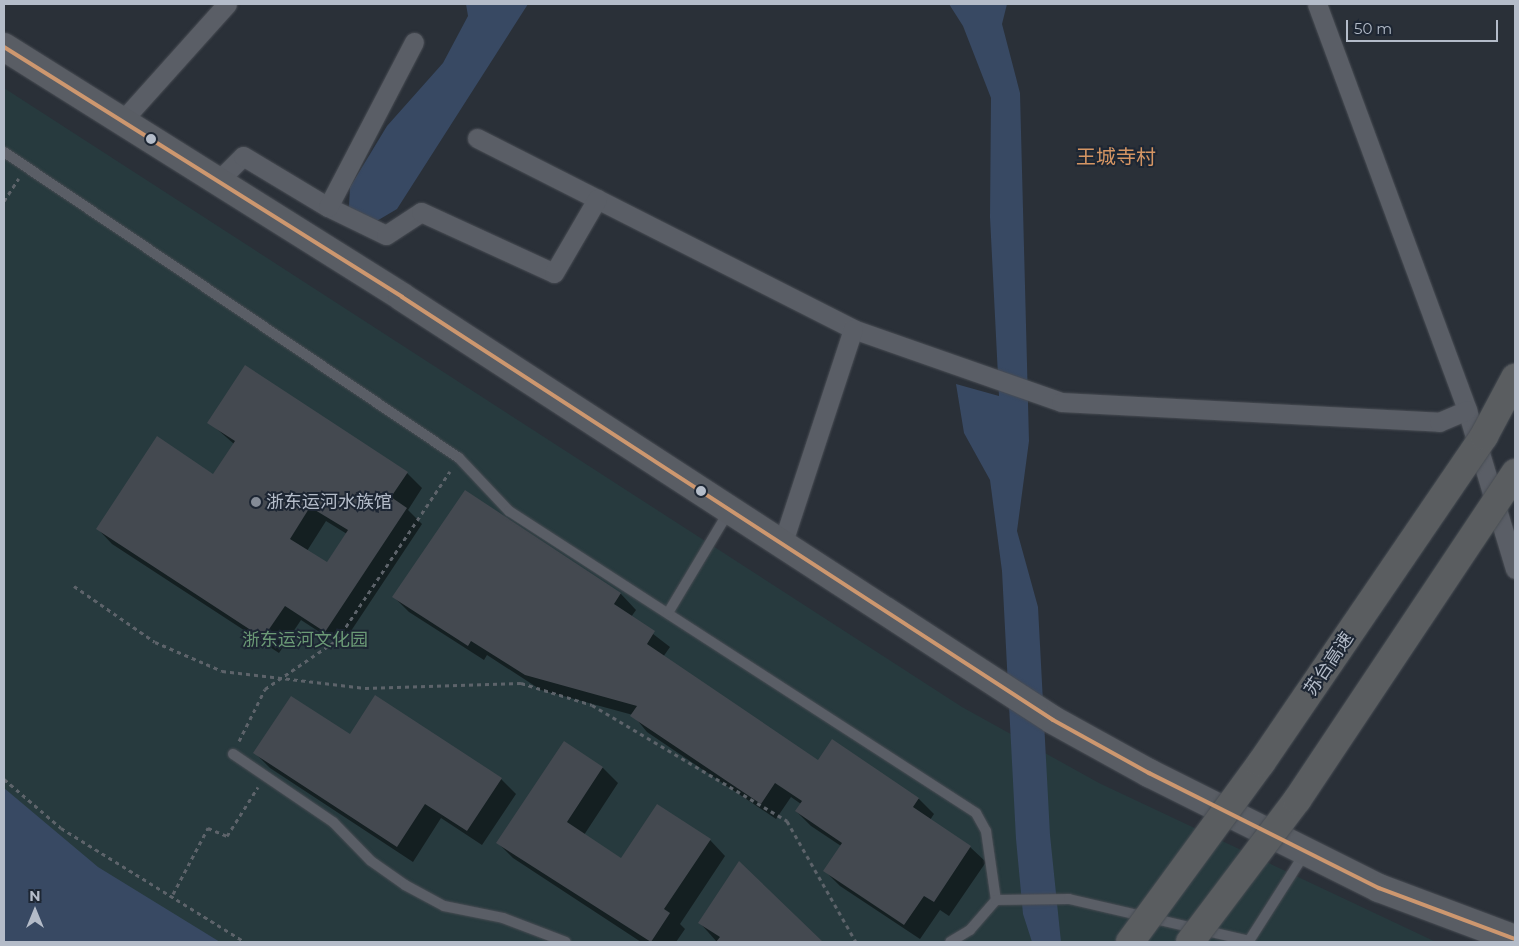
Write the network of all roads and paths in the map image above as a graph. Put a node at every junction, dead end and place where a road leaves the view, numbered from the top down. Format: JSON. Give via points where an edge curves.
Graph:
{"nodes":[{"id":1,"x":227,"y":4,"type":"edge"},
{"id":2,"x":1318,"y":4,"type":"edge"},
{"id":3,"x":414,"y":42,"type":"dead end"},
{"id":4,"x":4,"y":47,"type":"edge"},
{"id":5,"x":122,"y":121,"type":"junction"},
{"id":6,"x":477,"y":138,"type":"dead end"},
{"id":7,"x":4,"y":152,"type":"edge"},
{"id":8,"x":26,"y":167,"type":"junction"},
{"id":9,"x":218,"y":181,"type":"junction"},
{"id":10,"x":597,"y":199,"type":"junction"},
{"id":11,"x":4,"y":201,"type":"edge"},
{"id":12,"x":328,"y":207,"type":"junction"},
{"id":13,"x":853,"y":329,"type":"junction"},
{"id":14,"x":1515,"y":378,"type":"edge"},
{"id":15,"x":1467,"y":410,"type":"junction"},
{"id":16,"x":458,"y":458,"type":"junction"},
{"id":17,"x":1515,"y":473,"type":"edge"},
{"id":18,"x":730,"y":509,"type":"junction"},
{"id":19,"x":783,"y":542,"type":"junction"},
{"id":20,"x":1515,"y":569,"type":"edge"},
{"id":21,"x":74,"y":586,"type":"dead end"},
{"id":22,"x":668,"y":613,"type":"junction"},
{"id":23,"x":233,"y":754,"type":"joint"},
{"id":24,"x":265,"y":776,"type":"junction"},
{"id":25,"x":4,"y":779,"type":"edge"},
{"id":26,"x":1305,"y":853,"type":"junction"},
{"id":27,"x":172,"y":894,"type":"junction"},
{"id":28,"x":996,"y":900,"type":"junction"},
{"id":29,"x":1515,"y":939,"type":"edge"},
{"id":30,"x":245,"y":942,"type":"edge"},
{"id":31,"x":566,"y":942,"type":"edge"},
{"id":32,"x":856,"y":942,"type":"edge"},
{"id":33,"x":950,"y":942,"type":"edge"},
{"id":34,"x":1130,"y":942,"type":"edge"},
{"id":35,"x":1190,"y":942,"type":"edge"}],
"edges":[{"from":1,"to":5,"type":"street"},
{"from":2,"to":15,"type":"street"},
{"from":3,"to":12,"type":"street"},
{"from":4,"to":5,"type":"street"},
{"from":5,"to":9,"type":"street"},
{"from":6,"to":10,"type":"street"},
{"from":7,"to":8,"type":"lane"},
{"from":8,"to":11,"type":"path"},
{"from":8,"to":16,"type":"lane"},
{"from":9,"to":12,"type":"street","via":[[243,156]]},
{"from":9,"to":18,"type":"street"},
{"from":10,"to":12,"type":"street","via":[[554,273],[421,212],[386,235]]},
{"from":10,"to":13,"type":"street"},
{"from":13,"to":15,"type":"street","via":[[1061,402],[1439,422]]},
{"from":13,"to":19,"type":"street"},
{"from":14,"to":34,"type":"highway","name":"苏台高速","bridge":true,"via":[[1484,436],[1311,690]]},
{"from":15,"to":20,"type":"street"},
{"from":16,"to":22,"type":"lane","via":[[508,511]]},
{"from":16,"to":23,"type":"path","via":[[337,640],[265,689]]},
{"from":17,"to":35,"type":"highway","bridge":true,"via":[[1297,800]]},
{"from":18,"to":19,"type":"street"},
{"from":18,"to":22,"type":"lane"},
{"from":19,"to":26,"type":"street","via":[[1000,688]]},
{"from":21,"to":32,"type":"path","bridge":true,"via":[[155,642],[222,670],[365,688],[521,683],[592,705],[787,821]]},
{"from":22,"to":28,"type":"lane","via":[[976,813],[986,831]]},
{"from":23,"to":24,"type":"lane"},
{"from":24,"to":27,"type":"path","via":[[227,836],[208,828]]},
{"from":24,"to":31,"type":"lane","via":[[333,822],[371,861],[405,885],[444,906],[503,918]]},
{"from":25,"to":27,"type":"path","via":[[61,828]]},
{"from":26,"to":28,"type":"lane","via":[[1249,941],[1069,898]]},
{"from":26,"to":29,"type":"street","via":[[1379,888]]},
{"from":27,"to":30,"type":"path"},
{"from":28,"to":33,"type":"lane","via":[[970,930]]}]}
